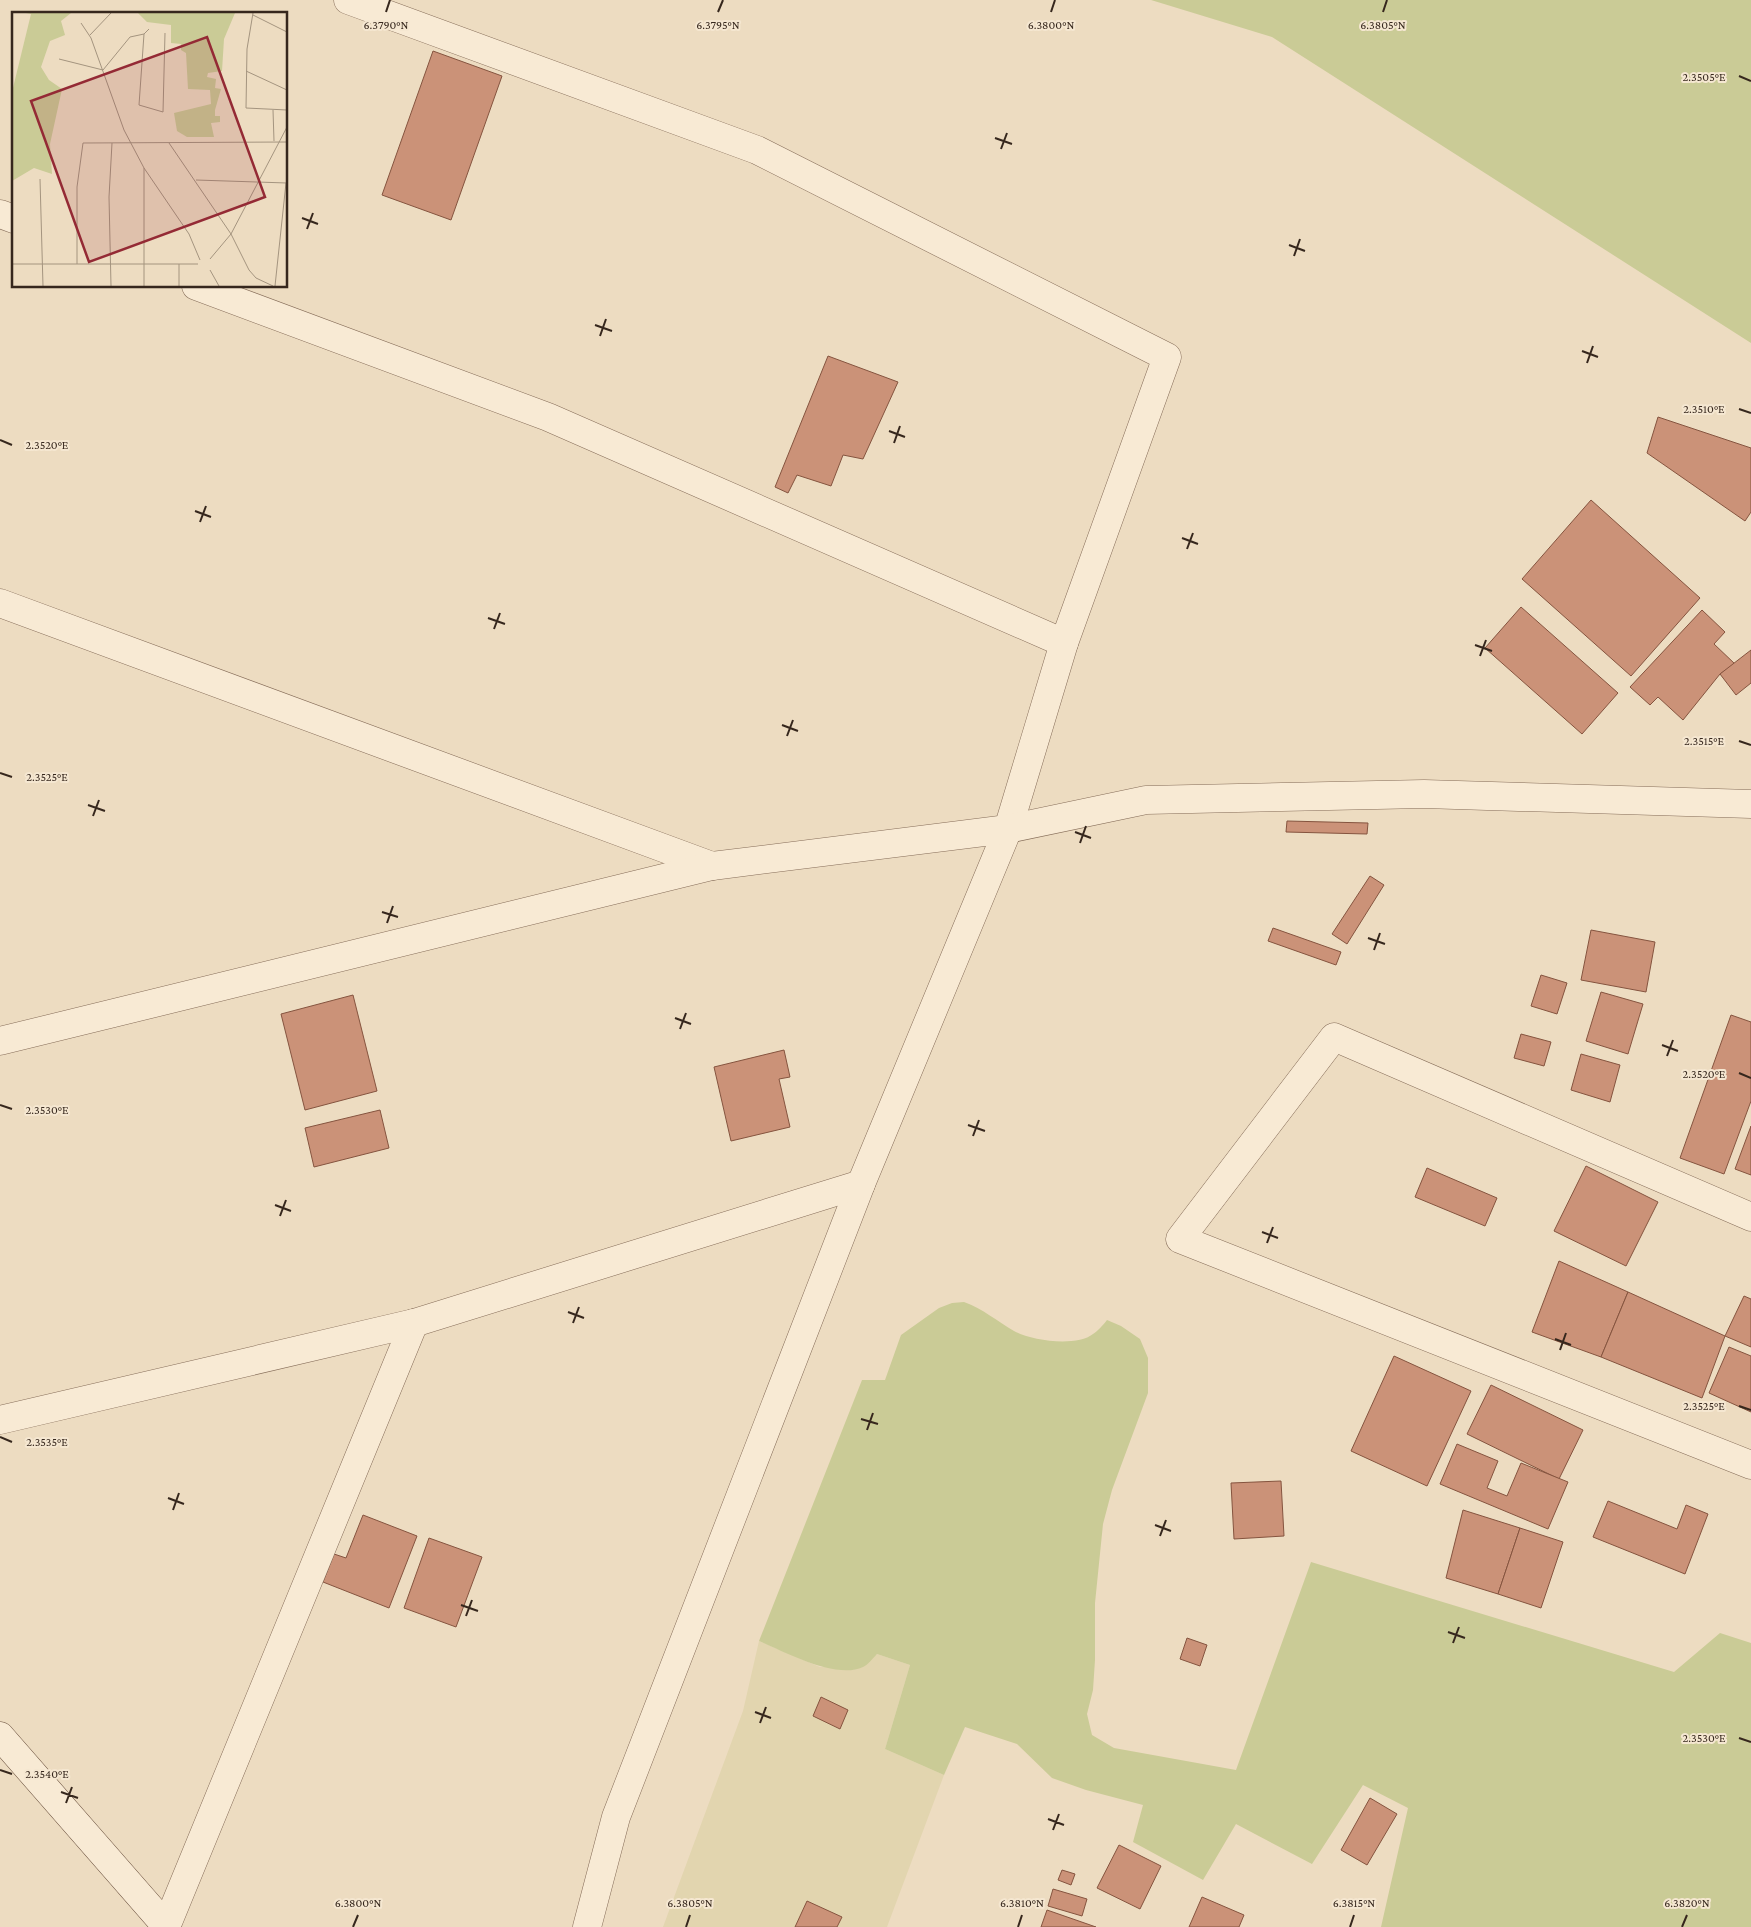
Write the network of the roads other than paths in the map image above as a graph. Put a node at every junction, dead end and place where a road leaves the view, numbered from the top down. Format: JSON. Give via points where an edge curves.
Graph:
{"nodes":[{"id":1,"x":348,"y":0,"type":"edge"},
{"id":2,"x":0,"y":214,"type":"edge"},
{"id":3,"x":12,"y":218,"type":"edge"},
{"id":4,"x":201,"y":288,"type":"edge"},
{"id":5,"x":0,"y":603,"type":"edge"},
{"id":6,"x":1064,"y":643,"type":"junction"},
{"id":7,"x":1751,"y":804,"type":"edge"},
{"id":8,"x":1008,"y":829,"type":"junction"},
{"id":9,"x":712,"y":866,"type":"junction"},
{"id":10,"x":0,"y":1041,"type":"edge"},
{"id":11,"x":860,"y":1184,"type":"junction"},
{"id":12,"x":1751,"y":1217,"type":"edge"},
{"id":13,"x":414,"y":1323,"type":"junction"},
{"id":14,"x":0,"y":1420,"type":"edge"},
{"id":15,"x":1751,"y":1465,"type":"edge"},
{"id":16,"x":0,"y":1736,"type":"edge"},
{"id":17,"x":166,"y":1927,"type":"edge"},
{"id":18,"x":587,"y":1927,"type":"edge"}],
"edges":[{"from":1,"to":6,"type":"street","via":[[757,150],[1168,357]]},
{"from":2,"to":3,"type":"street"},
{"from":4,"to":6,"type":"street","via":[[548,416]]},
{"from":5,"to":9,"type":"street"},
{"from":6,"to":8,"type":"street"},
{"from":7,"to":8,"type":"street","via":[[1424,794],[1146,800]]},
{"from":8,"to":9,"type":"street"},
{"from":8,"to":11,"type":"street"},
{"from":9,"to":10,"type":"street"},
{"from":11,"to":13,"type":"street"},
{"from":11,"to":18,"type":"street","via":[[616,1817]]},
{"from":12,"to":15,"type":"street","via":[[1334,1037],[1180,1240]]},
{"from":13,"to":14,"type":"street"},
{"from":13,"to":17,"type":"street"},
{"from":16,"to":17,"type":"street"}]}
